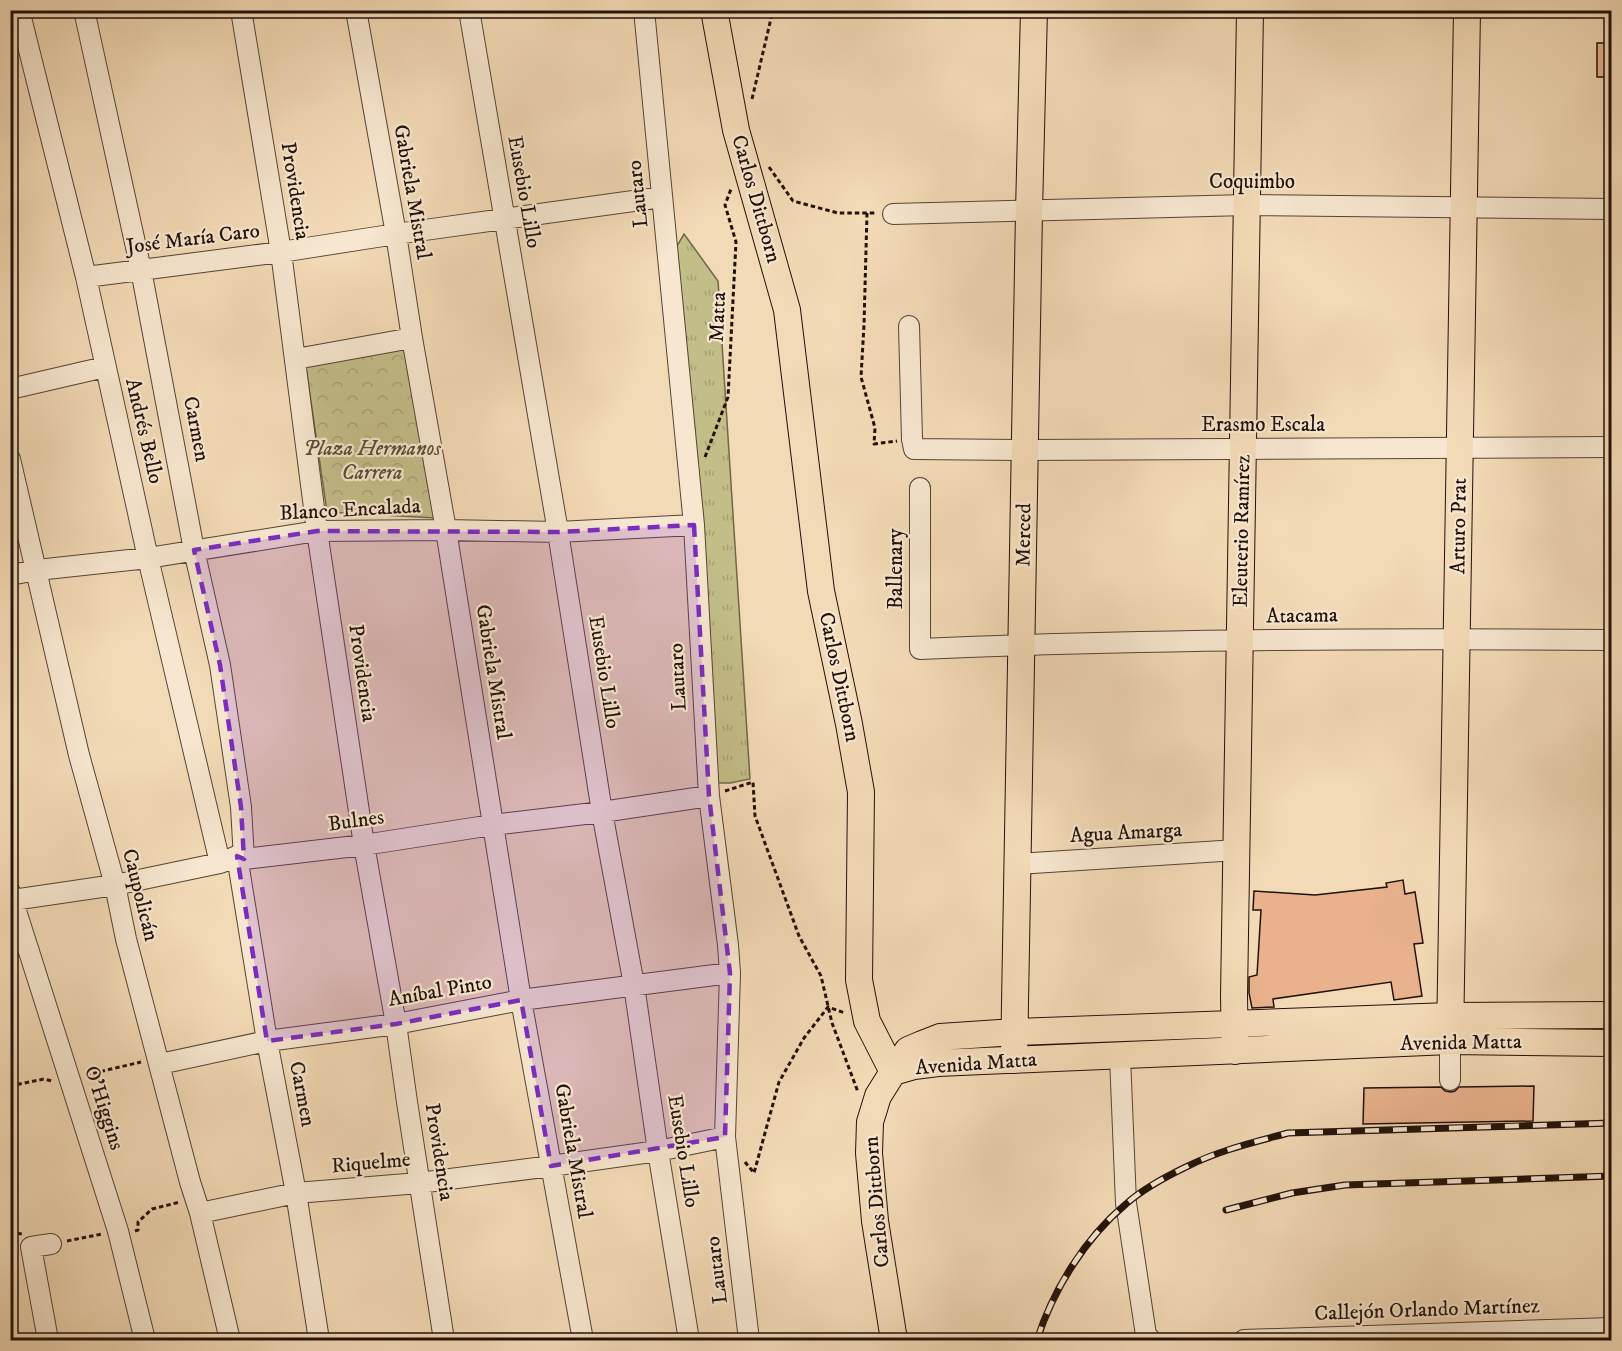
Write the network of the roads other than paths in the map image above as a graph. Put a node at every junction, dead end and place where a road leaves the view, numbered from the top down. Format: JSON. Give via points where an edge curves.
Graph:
{"nodes":[{"id":1,"x":19,"y":10,"type":"edge"},
{"id":2,"x":84,"y":10,"type":"edge"},
{"id":3,"x":241,"y":10,"type":"edge"},
{"id":4,"x":357,"y":10,"type":"edge"},
{"id":5,"x":469,"y":10,"type":"edge"},
{"id":6,"x":644,"y":10,"type":"edge"},
{"id":7,"x":714,"y":10,"type":"edge"},
{"id":8,"x":1034,"y":10,"type":"edge"},
{"id":9,"x":1250,"y":10,"type":"edge"},
{"id":10,"x":1467,"y":10,"type":"edge"},
{"id":11,"x":662,"y":197,"type":"junction"},
{"id":12,"x":1247,"y":205,"type":"junction"},
{"id":13,"x":1464,"y":207,"type":"junction"},
{"id":14,"x":1611,"y":209,"type":"edge"},
{"id":15,"x":1029,"y":211,"type":"junction"},
{"id":16,"x":893,"y":213,"type":"road end"},
{"id":17,"x":504,"y":219,"type":"junction"},
{"id":18,"x":396,"y":234,"type":"junction"},
{"id":19,"x":281,"y":252,"type":"junction"},
{"id":20,"x":141,"y":270,"type":"junction"},
{"id":21,"x":86,"y":277,"type":"junction"},
{"id":22,"x":909,"y":326,"type":"dead end"},
{"id":23,"x":412,"y":338,"type":"junction"},
{"id":24,"x":296,"y":359,"type":"junction"},
{"id":25,"x":105,"y":367,"type":"junction"},
{"id":26,"x":10,"y":389,"type":"edge"},
{"id":27,"x":1611,"y":447,"type":"edge"},
{"id":28,"x":1460,"y":448,"type":"junction"},
{"id":29,"x":1244,"y":449,"type":"junction"},
{"id":30,"x":1026,"y":450,"type":"junction"},
{"id":31,"x":10,"y":459,"type":"edge"},
{"id":32,"x":920,"y":488,"type":"dead end"},
{"id":33,"x":694,"y":525,"type":"junction"},
{"id":34,"x":446,"y":530,"type":"junction"},
{"id":35,"x":317,"y":531,"type":"junction"},
{"id":36,"x":558,"y":532,"type":"junction"},
{"id":37,"x":194,"y":550,"type":"junction"},
{"id":38,"x":148,"y":558,"type":"junction"},
{"id":39,"x":37,"y":570,"type":"junction"},
{"id":40,"x":10,"y":575,"type":"edge"},
{"id":41,"x":1456,"y":639,"type":"junction"},
{"id":42,"x":1611,"y":640,"type":"edge"},
{"id":43,"x":1240,"y":641,"type":"junction"},
{"id":44,"x":1021,"y":645,"type":"junction"},
{"id":45,"x":920,"y":649,"type":"joint"},
{"id":46,"x":710,"y":796,"type":"junction"},
{"id":47,"x":602,"y":812,"type":"junction"},
{"id":48,"x":492,"y":825,"type":"junction"},
{"id":49,"x":364,"y":845,"type":"junction"},
{"id":50,"x":1238,"y":850,"type":"junction"},
{"id":51,"x":234,"y":859,"type":"junction"},
{"id":52,"x":1017,"y":864,"type":"junction"},
{"id":53,"x":115,"y":885,"type":"junction"},
{"id":54,"x":11,"y":896,"type":"edge"},
{"id":55,"x":730,"y":973,"type":"junction"},
{"id":56,"x":634,"y":985,"type":"junction"},
{"id":57,"x":521,"y":1000,"type":"junction"},
{"id":58,"x":1611,"y":1015,"type":"edge"},
{"id":59,"x":1450,"y":1016,"type":"junction"},
{"id":60,"x":396,"y":1024,"type":"junction"},
{"id":61,"x":1235,"y":1025,"type":"junction"},
{"id":62,"x":1015,"y":1032,"type":"junction"},
{"id":63,"x":267,"y":1041,"type":"junction"},
{"id":64,"x":1450,"y":1041,"type":"junction"},
{"id":65,"x":1611,"y":1043,"type":"edge"},
{"id":66,"x":1235,"y":1051,"type":"junction"},
{"id":67,"x":1120,"y":1056,"type":"junction"},
{"id":68,"x":1014,"y":1060,"type":"junction"},
{"id":69,"x":159,"y":1061,"type":"junction"},
{"id":70,"x":893,"y":1072,"type":"junction"},
{"id":71,"x":1450,"y":1080,"type":"dead end"},
{"id":72,"x":725,"y":1137,"type":"junction"},
{"id":73,"x":658,"y":1151,"type":"junction"},
{"id":74,"x":551,"y":1166,"type":"junction"},
{"id":75,"x":419,"y":1183,"type":"junction"},
{"id":76,"x":296,"y":1193,"type":"junction"},
{"id":77,"x":198,"y":1206,"type":"junction"},
{"id":78,"x":51,"y":1244,"type":"road end"},
{"id":79,"x":1611,"y":1328,"type":"edge"},
{"id":80,"x":1500,"y":1336,"type":"edge"},
{"id":81,"x":48,"y":1341,"type":"edge"},
{"id":82,"x":145,"y":1341,"type":"edge"},
{"id":83,"x":230,"y":1341,"type":"edge"},
{"id":84,"x":319,"y":1341,"type":"edge"},
{"id":85,"x":444,"y":1341,"type":"edge"},
{"id":86,"x":583,"y":1341,"type":"edge"},
{"id":87,"x":689,"y":1341,"type":"edge"},
{"id":88,"x":749,"y":1341,"type":"edge"},
{"id":89,"x":894,"y":1341,"type":"edge"},
{"id":90,"x":1151,"y":1341,"type":"edge"},
{"id":91,"x":1244,"y":1341,"type":"edge"}],
"edges":[{"from":1,"to":21,"type":"street","name":"Andrés Bello"},
{"from":2,"to":20,"type":"street","name":"Carmen"},
{"from":3,"to":19,"type":"street","name":"Providencia"},
{"from":4,"to":18,"type":"street","name":"Gabriela Mistral"},
{"from":5,"to":17,"type":"street","name":"Eusebio Lillo"},
{"from":6,"to":11,"type":"street","name":"Lautaro"},
{"from":7,"to":70,"type":"main road","name":"Carlos Dittborn","via":[[736,130],[755,162],[787,310],[821,591],[861,792],[859,980],[867,1021]]},
{"from":8,"to":15,"type":"main road","name":"Merced"},
{"from":9,"to":12,"type":"main road","name":"Eleuterio Ramírez"},
{"from":10,"to":13,"type":"main road","name":"Arturo Prat"},
{"from":11,"to":17,"type":"street","name":"José María Caro"},
{"from":11,"to":33,"type":"street","name":"Lautaro"},
{"from":12,"to":13,"type":"street","name":"Coquimbo"},
{"from":12,"to":15,"type":"street","name":"Coquimbo"},
{"from":12,"to":29,"type":"main road","name":"Eleuterio Ramírez"},
{"from":13,"to":14,"type":"street","name":"Coquimbo"},
{"from":13,"to":28,"type":"main road","name":"Arturo Prat"},
{"from":15,"to":16,"type":"street","name":"Coquimbo"},
{"from":15,"to":30,"type":"main road","name":"Merced"},
{"from":17,"to":18,"type":"street","name":"José María Caro"},
{"from":17,"to":36,"type":"street","name":"Eusebio Lillo"},
{"from":18,"to":19,"type":"street","name":"José María Caro"},
{"from":18,"to":23,"type":"street","name":"Gabriela Mistral"},
{"from":19,"to":20,"type":"street","name":"José María Caro"},
{"from":19,"to":24,"type":"street","name":"Providencia"},
{"from":20,"to":21,"type":"street","name":"José María Caro"},
{"from":20,"to":37,"type":"street","name":"Carmen"},
{"from":21,"to":25,"type":"street","name":"Andrés Bello"},
{"from":22,"to":30,"type":"street","name":"Erasmo Escala","via":[[913,444]]},
{"from":23,"to":24,"type":"street"},
{"from":23,"to":34,"type":"street","name":"Gabriela Mistral"},
{"from":24,"to":35,"type":"street","name":"Providencia"},
{"from":25,"to":26,"type":"street"},
{"from":25,"to":38,"type":"street","name":"Andrés Bello"},
{"from":27,"to":28,"type":"street","name":"Erasmo Escala"},
{"from":28,"to":29,"type":"street","name":"Erasmo Escala"},
{"from":28,"to":41,"type":"main road","name":"Arturo Prat"},
{"from":29,"to":30,"type":"street","name":"Erasmo Escala"},
{"from":29,"to":43,"type":"main road","name":"Eleuterio Ramírez"},
{"from":30,"to":44,"type":"main road","name":"Merced"},
{"from":31,"to":39,"type":"street","name":"Caupolicán"},
{"from":32,"to":45,"type":"street","name":"Ballenary"},
{"from":33,"to":36,"type":"street","name":"Blanco Encalada"},
{"from":33,"to":46,"type":"street","name":"Lautaro"},
{"from":34,"to":35,"type":"street","name":"Blanco Encalada"},
{"from":34,"to":36,"type":"street","name":"Blanco Encalada"},
{"from":34,"to":48,"type":"street","name":"Gabriela Mistral"},
{"from":35,"to":37,"type":"street","name":"Blanco Encalada"},
{"from":35,"to":49,"type":"street","name":"Providencia"},
{"from":36,"to":47,"type":"street","name":"Eusebio Lillo"},
{"from":37,"to":38,"type":"street","name":"Blanco Encalada"},
{"from":37,"to":51,"type":"street","name":"Carmen","via":[[220,664],[241,807]]},
{"from":38,"to":39,"type":"street","name":"Blanco Encalada"},
{"from":38,"to":51,"type":"street","name":"Andrés Bello"},
{"from":39,"to":40,"type":"street","name":"Blanco Encalada"},
{"from":39,"to":53,"type":"street","name":"Caupolicán","via":[[79,755]]},
{"from":41,"to":42,"type":"street","name":"Atacama"},
{"from":41,"to":43,"type":"street","name":"Atacama"},
{"from":41,"to":59,"type":"main road","name":"Arturo Prat"},
{"from":43,"to":44,"type":"street","name":"Atacama"},
{"from":43,"to":50,"type":"main road","name":"Eleuterio Ramírez"},
{"from":44,"to":45,"type":"street","name":"Atacama"},
{"from":44,"to":52,"type":"main road","name":"Merced"},
{"from":46,"to":47,"type":"street","name":"Bulnes"},
{"from":46,"to":55,"type":"street","name":"Lautaro"},
{"from":47,"to":48,"type":"street","name":"Bulnes"},
{"from":47,"to":56,"type":"street","name":"Eusebio Lillo"},
{"from":48,"to":49,"type":"street","name":"Bulnes"},
{"from":48,"to":57,"type":"street","name":"Gabriela Mistral"},
{"from":49,"to":51,"type":"street","name":"Bulnes"},
{"from":49,"to":60,"type":"street","name":"Providencia"},
{"from":50,"to":52,"type":"street","name":"Agua Amarga"},
{"from":50,"to":61,"type":"main road","name":"Eleuterio Ramírez"},
{"from":51,"to":53,"type":"street","name":"Bulnes"},
{"from":51,"to":63,"type":"street","name":"Carmen"},
{"from":52,"to":62,"type":"main road","name":"Merced"},
{"from":53,"to":54,"type":"street","name":"Bulnes"},
{"from":53,"to":69,"type":"street","name":"Caupolicán"},
{"from":54,"to":82,"type":"street","name":"O'Higgins","via":[[119,1235]]},
{"from":55,"to":56,"type":"street","name":"Aníbal Pinto"},
{"from":55,"to":72,"type":"street","name":"Lautaro"},
{"from":56,"to":57,"type":"street","name":"Aníbal Pinto"},
{"from":56,"to":73,"type":"street","name":"Eusebio Lillo"},
{"from":57,"to":60,"type":"street","name":"Aníbal Pinto"},
{"from":57,"to":74,"type":"street","name":"Gabriela Mistral"},
{"from":58,"to":59,"type":"main road","name":"Avenida Matta"},
{"from":59,"to":61,"type":"main road","name":"Avenida Matta"},
{"from":59,"to":64,"type":"main road","name":"Arturo Prat"},
{"from":60,"to":63,"type":"street","name":"Aníbal Pinto"},
{"from":60,"to":75,"type":"street","name":"Providencia"},
{"from":61,"to":62,"type":"main road","name":"Avenida Matta"},
{"from":61,"to":66,"type":"main road","name":"Eleuterio Ramírez"},
{"from":62,"to":68,"type":"main road","name":"Merced"},
{"from":62,"to":70,"type":"main road","name":"Avenida Matta","via":[[940,1037],[908,1050]]},
{"from":63,"to":69,"type":"street","name":"Aníbal Pinto"},
{"from":63,"to":76,"type":"street","name":"Carmen"},
{"from":64,"to":65,"type":"main road","name":"Avenida Matta"},
{"from":64,"to":66,"type":"main road","name":"Avenida Matta"},
{"from":64,"to":71,"type":"street"},
{"from":66,"to":67,"type":"main road","name":"Avenida Matta"},
{"from":67,"to":68,"type":"main road","name":"Avenida Matta"},
{"from":67,"to":90,"type":"street","via":[[1126,1203],[1146,1335]]},
{"from":68,"to":70,"type":"main road","name":"Avenida Matta","via":[[938,1063]]},
{"from":69,"to":77,"type":"street","name":"Caupolicán"},
{"from":70,"to":89,"type":"main road","name":"Carlos Dittborn","via":[[878,1096],[870,1122],[868,1153]]},
{"from":72,"to":73,"type":"street","name":"Riquelme"},
{"from":72,"to":88,"type":"street","name":"Lautaro"},
{"from":73,"to":74,"type":"street","name":"Riquelme"},
{"from":73,"to":87,"type":"street","name":"Eusebio Lillo"},
{"from":74,"to":75,"type":"street","name":"Riquelme"},
{"from":74,"to":86,"type":"street","name":"Gabriela Mistral"},
{"from":75,"to":76,"type":"street","name":"Riquelme"},
{"from":75,"to":85,"type":"street","name":"Providencia"},
{"from":76,"to":77,"type":"street","name":"Riquelme"},
{"from":76,"to":84,"type":"street","name":"Carmen"},
{"from":77,"to":83,"type":"street","name":"Caupolicán"},
{"from":78,"to":81,"type":"street","via":[[31,1247]]},
{"from":79,"to":80,"type":"street","name":"Callejón Orlando Martínez"},
{"from":80,"to":91,"type":"street","name":"Callejón Orlando Martínez"}]}
